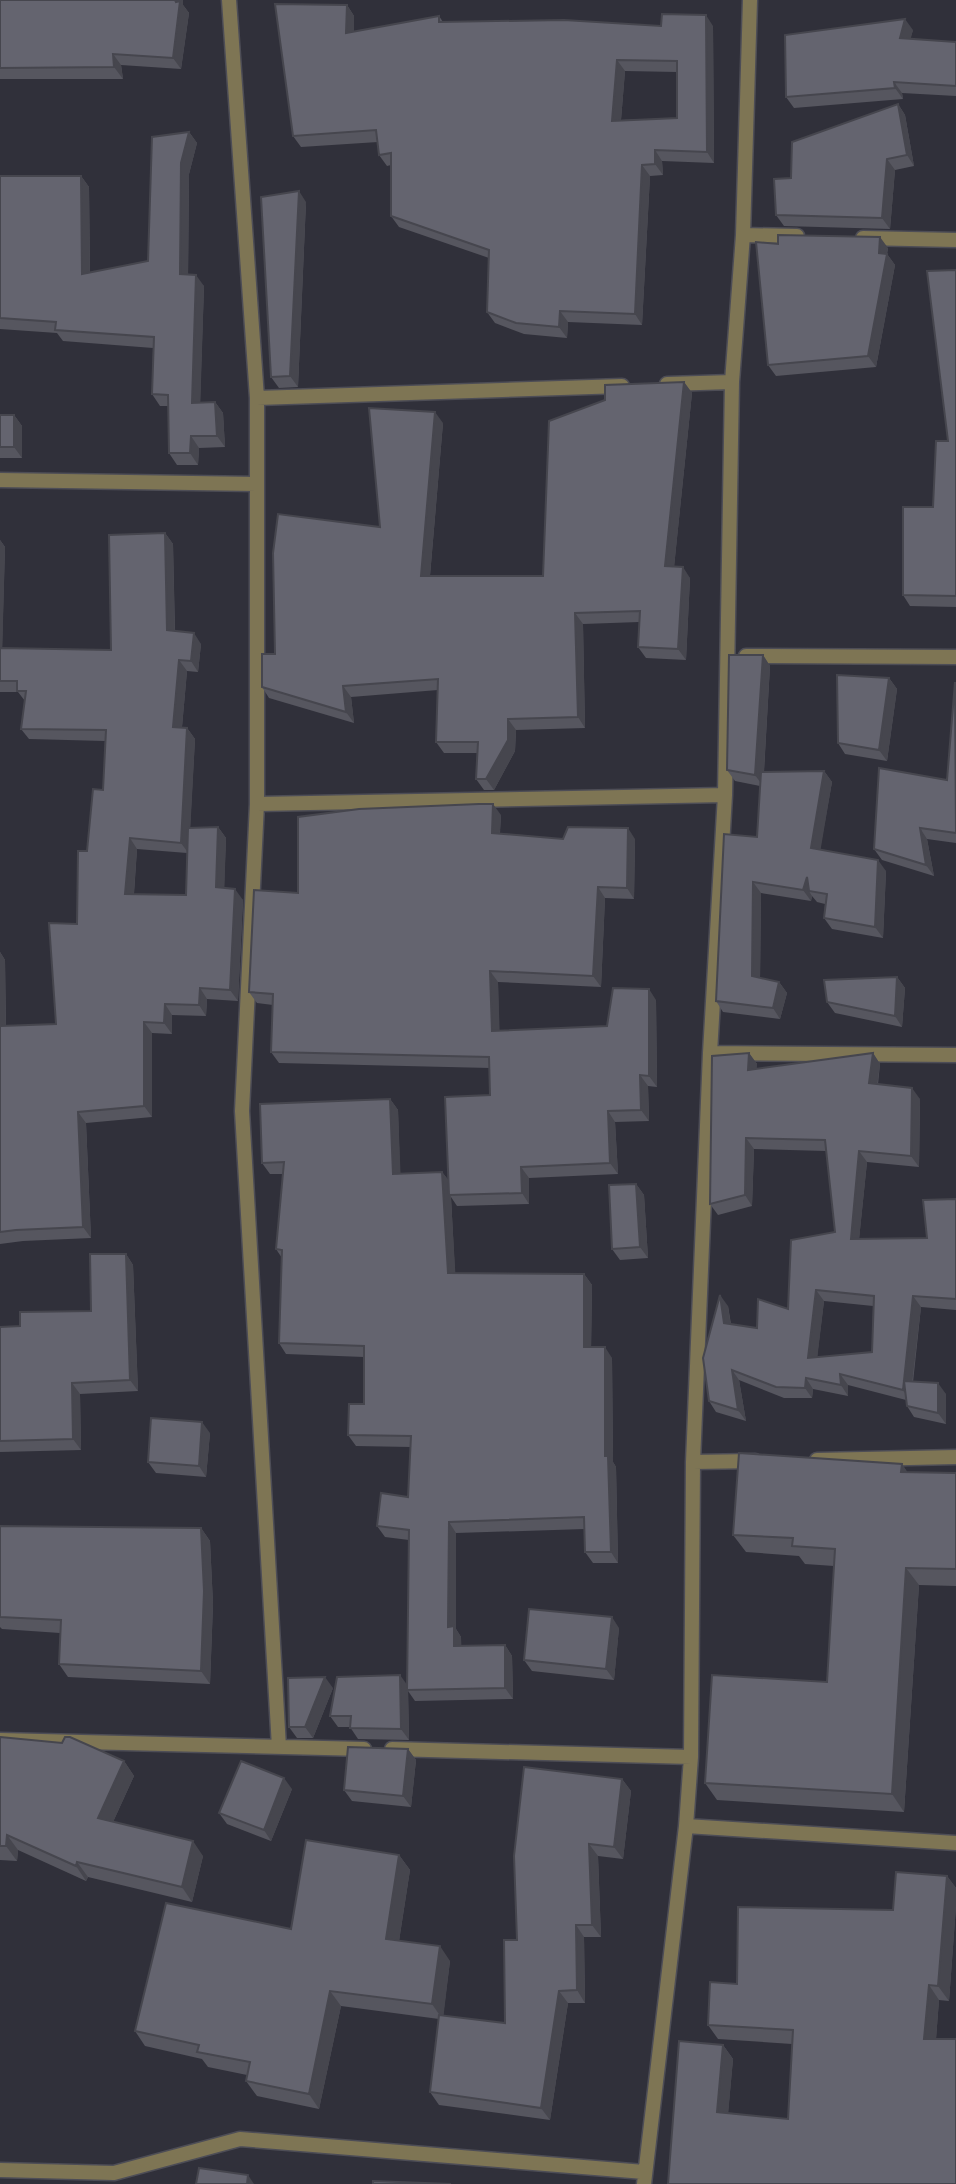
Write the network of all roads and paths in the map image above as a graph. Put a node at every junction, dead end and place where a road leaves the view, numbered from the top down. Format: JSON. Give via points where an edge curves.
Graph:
{"nodes":[{"id":1,"x":229,"y":0,"type":"edge"},
{"id":2,"x":750,"y":0,"type":"edge"},
{"id":3,"x":743,"y":235,"type":"junction"},
{"id":4,"x":810,"y":237,"type":"edge"},
{"id":5,"x":850,"y":238,"type":"edge"},
{"id":6,"x":956,"y":240,"type":"edge"},
{"id":7,"x":732,"y":382,"type":"junction"},
{"id":8,"x":257,"y":398,"type":"junction"},
{"id":9,"x":0,"y":480,"type":"edge"},
{"id":10,"x":257,"y":484,"type":"junction"},
{"id":11,"x":727,"y":656,"type":"junction"},
{"id":12,"x":956,"y":657,"type":"edge"},
{"id":13,"x":725,"y":796,"type":"junction"},
{"id":14,"x":257,"y":804,"type":"junction"},
{"id":15,"x":710,"y":1052,"type":"junction"},
{"id":16,"x":956,"y":1055,"type":"edge"},
{"id":17,"x":956,"y":1457,"type":"edge"},
{"id":18,"x":804,"y":1460,"type":"edge"},
{"id":19,"x":776,"y":1461,"type":"edge"},
{"id":20,"x":693,"y":1462,"type":"junction"},
{"id":21,"x":0,"y":1740,"type":"edge"},
{"id":22,"x":279,"y":1746,"type":"junction"},
{"id":23,"x":691,"y":1757,"type":"junction"},
{"id":24,"x":686,"y":1826,"type":"junction"},
{"id":25,"x":956,"y":1843,"type":"edge"},
{"id":26,"x":0,"y":2170,"type":"edge"},
{"id":27,"x":644,"y":2178,"type":"edge"}],
"edges":[{"from":1,"to":8,"type":"street"},
{"from":2,"to":3,"type":"street"},
{"from":3,"to":4,"type":"street"},
{"from":3,"to":7,"type":"street"},
{"from":5,"to":6,"type":"street"},
{"from":7,"to":8,"type":"street"},
{"from":7,"to":11,"type":"street"},
{"from":8,"to":10,"type":"street"},
{"from":9,"to":10,"type":"street"},
{"from":10,"to":14,"type":"street"},
{"from":11,"to":12,"type":"street"},
{"from":11,"to":13,"type":"street"},
{"from":13,"to":14,"type":"street"},
{"from":13,"to":15,"type":"street"},
{"from":14,"to":22,"type":"street","via":[[242,1111]]},
{"from":15,"to":16,"type":"street"},
{"from":15,"to":20,"type":"street"},
{"from":17,"to":18,"type":"street"},
{"from":19,"to":20,"type":"street"},
{"from":20,"to":23,"type":"street"},
{"from":21,"to":22,"type":"street"},
{"from":22,"to":23,"type":"street"},
{"from":23,"to":24,"type":"street"},
{"from":24,"to":25,"type":"street"},
{"from":24,"to":27,"type":"street"},
{"from":26,"to":27,"type":"street","via":[[114,2173],[240,2139]]}]}
